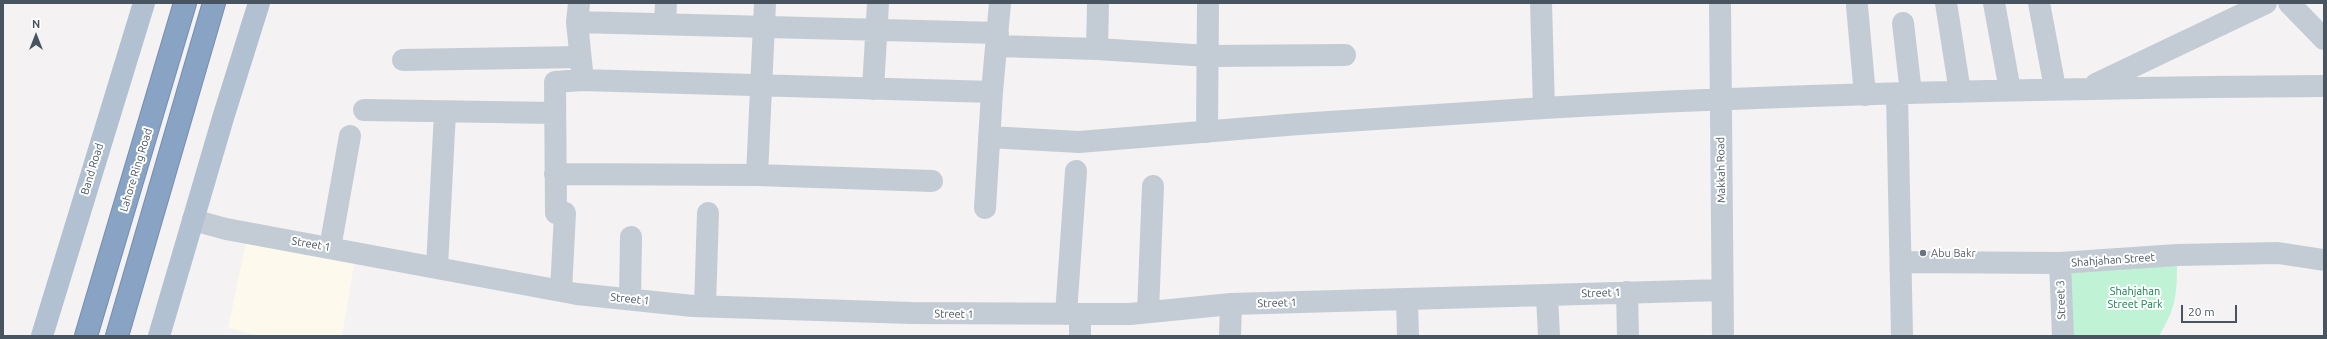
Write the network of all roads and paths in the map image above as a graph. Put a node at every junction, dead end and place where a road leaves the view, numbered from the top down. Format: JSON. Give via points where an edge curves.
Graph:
{"nodes":[{"id":1,"x":144,"y":3,"type":"edge"},
{"id":2,"x":185,"y":3,"type":"edge"},
{"id":3,"x":214,"y":3,"type":"edge"},
{"id":4,"x":259,"y":3,"type":"edge"},
{"id":5,"x":666,"y":3,"type":"edge"},
{"id":6,"x":765,"y":3,"type":"edge"},
{"id":7,"x":878,"y":3,"type":"edge"},
{"id":8,"x":1000,"y":3,"type":"edge"},
{"id":9,"x":1098,"y":3,"type":"edge"},
{"id":10,"x":1208,"y":3,"type":"edge"},
{"id":11,"x":1541,"y":3,"type":"edge"},
{"id":12,"x":1720,"y":3,"type":"edge"},
{"id":13,"x":1946,"y":3,"type":"edge"},
{"id":14,"x":1994,"y":3,"type":"edge"},
{"id":15,"x":2038,"y":3,"type":"edge"},
{"id":16,"x":2266,"y":3,"type":"edge"},
{"id":17,"x":2289,"y":3,"type":"edge"},
{"id":18,"x":1857,"y":6,"type":"dead end"},
{"id":19,"x":578,"y":12,"type":"edge"},
{"id":20,"x":1903,"y":23,"type":"dead end"},
{"id":21,"x":665,"y":24,"type":"junction"},
{"id":22,"x":764,"y":27,"type":"junction"},
{"id":23,"x":876,"y":30,"type":"junction"},
{"id":24,"x":2324,"y":39,"type":"edge"},
{"id":25,"x":998,"y":40,"type":"junction"},
{"id":26,"x":1097,"y":49,"type":"junction"},
{"id":27,"x":1345,"y":55,"type":"dead end"},
{"id":28,"x":1208,"y":56,"type":"junction"},
{"id":29,"x":580,"y":57,"type":"junction"},
{"id":30,"x":403,"y":60,"type":"dead end"},
{"id":31,"x":582,"y":80,"type":"junction"},
{"id":32,"x":761,"y":85,"type":"junction"},
{"id":33,"x":2324,"y":86,"type":"edge"},
{"id":34,"x":2055,"y":88,"type":"junction"},
{"id":35,"x":2090,"y":88,"type":"junction"},
{"id":36,"x":873,"y":89,"type":"junction"},
{"id":37,"x":2010,"y":90,"type":"junction"},
{"id":38,"x":992,"y":92,"type":"junction"},
{"id":39,"x":1960,"y":92,"type":"junction"},
{"id":40,"x":1904,"y":94,"type":"junction"},
{"id":41,"x":1865,"y":95,"type":"junction"},
{"id":42,"x":1720,"y":98,"type":"junction"},
{"id":43,"x":1544,"y":108,"type":"junction"},
{"id":44,"x":364,"y":110,"type":"dead end"},
{"id":45,"x":445,"y":112,"type":"junction"},
{"id":46,"x":555,"y":113,"type":"junction"},
{"id":47,"x":1207,"y":132,"type":"junction"},
{"id":48,"x":350,"y":136,"type":"dead end"},
{"id":49,"x":989,"y":136,"type":"junction"},
{"id":50,"x":1076,"y":171,"type":"dead end"},
{"id":51,"x":555,"y":174,"type":"junction"},
{"id":52,"x":757,"y":175,"type":"junction"},
{"id":53,"x":932,"y":181,"type":"dead end"},
{"id":54,"x":1153,"y":186,"type":"dead end"},
{"id":55,"x":985,"y":208,"type":"dead end"},
{"id":56,"x":708,"y":213,"type":"dead end"},
{"id":57,"x":193,"y":220,"type":"junction"},
{"id":58,"x":631,"y":237,"type":"dead end"},
{"id":59,"x":330,"y":248,"type":"junction"},
{"id":60,"x":2324,"y":260,"type":"edge"},
{"id":61,"x":1901,"y":262,"type":"junction"},
{"id":62,"x":2060,"y":263,"type":"junction"},
{"id":63,"x":437,"y":267,"type":"junction"},
{"id":64,"x":1722,"y":290,"type":"junction"},
{"id":65,"x":561,"y":291,"type":"junction"},
{"id":66,"x":1627,"y":292,"type":"junction"},
{"id":67,"x":1547,"y":295,"type":"junction"},
{"id":68,"x":630,"y":299,"type":"junction"},
{"id":69,"x":1406,"y":299,"type":"junction"},
{"id":70,"x":1232,"y":304,"type":"junction"},
{"id":71,"x":705,"y":306,"type":"junction"},
{"id":72,"x":1148,"y":312,"type":"junction"},
{"id":73,"x":1073,"y":314,"type":"junction"},
{"id":74,"x":42,"y":336,"type":"edge"},
{"id":75,"x":86,"y":336,"type":"edge"},
{"id":76,"x":117,"y":336,"type":"edge"},
{"id":77,"x":159,"y":336,"type":"edge"},
{"id":78,"x":1080,"y":336,"type":"edge"},
{"id":79,"x":1230,"y":336,"type":"edge"},
{"id":80,"x":1408,"y":336,"type":"edge"},
{"id":81,"x":1549,"y":336,"type":"edge"},
{"id":82,"x":1628,"y":336,"type":"edge"},
{"id":83,"x":1723,"y":336,"type":"edge"},
{"id":84,"x":1902,"y":336,"type":"edge"},
{"id":85,"x":2063,"y":336,"type":"edge"}],
"edges":[{"from":1,"to":74,"type":"main road","name":"Band Road"},
{"from":2,"to":75,"type":"highway","name":"Lahore Ring Road"},
{"from":3,"to":76,"type":"highway"},
{"from":4,"to":57,"type":"main road"},
{"from":5,"to":21,"type":"street"},
{"from":6,"to":22,"type":"street"},
{"from":7,"to":23,"type":"street"},
{"from":8,"to":25,"type":"street"},
{"from":9,"to":26,"type":"street"},
{"from":10,"to":28,"type":"street"},
{"from":11,"to":43,"type":"street"},
{"from":12,"to":42,"type":"street","name":"Makkah Road"},
{"from":13,"to":39,"type":"street"},
{"from":14,"to":37,"type":"street"},
{"from":15,"to":34,"type":"street"},
{"from":16,"to":35,"type":"street"},
{"from":17,"to":24,"type":"street"},
{"from":18,"to":41,"type":"street"},
{"from":19,"to":21,"type":"street"},
{"from":19,"to":29,"type":"street"},
{"from":20,"to":40,"type":"street"},
{"from":21,"to":22,"type":"street"},
{"from":22,"to":23,"type":"street"},
{"from":22,"to":32,"type":"street"},
{"from":23,"to":25,"type":"street"},
{"from":23,"to":36,"type":"street"},
{"from":25,"to":26,"type":"street"},
{"from":25,"to":38,"type":"street"},
{"from":26,"to":28,"type":"street"},
{"from":27,"to":28,"type":"street"},
{"from":28,"to":47,"type":"street"},
{"from":29,"to":30,"type":"street"},
{"from":29,"to":31,"type":"street"},
{"from":31,"to":32,"type":"street"},
{"from":31,"to":46,"type":"street","via":[[554,82]]},
{"from":32,"to":36,"type":"street"},
{"from":32,"to":52,"type":"street"},
{"from":33,"to":35,"type":"street"},
{"from":34,"to":35,"type":"street"},
{"from":34,"to":37,"type":"street"},
{"from":36,"to":38,"type":"street"},
{"from":37,"to":39,"type":"street"},
{"from":38,"to":49,"type":"street"},
{"from":39,"to":40,"type":"street"},
{"from":40,"to":41,"type":"street"},
{"from":40,"to":61,"type":"street"},
{"from":41,"to":42,"type":"street"},
{"from":42,"to":43,"type":"street"},
{"from":42,"to":64,"type":"street","name":"Makkah Road"},
{"from":43,"to":47,"type":"street"},
{"from":44,"to":45,"type":"street"},
{"from":45,"to":46,"type":"street"},
{"from":45,"to":63,"type":"street"},
{"from":46,"to":51,"type":"street"},
{"from":47,"to":49,"type":"street","via":[[1079,142]]},
{"from":48,"to":59,"type":"street"},
{"from":49,"to":55,"type":"street"},
{"from":50,"to":73,"type":"street"},
{"from":51,"to":52,"type":"street"},
{"from":51,"to":65,"type":"street","via":[[556,213],[564,213]]},
{"from":52,"to":53,"type":"street"},
{"from":54,"to":72,"type":"street"},
{"from":56,"to":71,"type":"street"},
{"from":57,"to":59,"type":"street","name":"Street 1","via":[[226,229]]},
{"from":57,"to":77,"type":"main road"},
{"from":58,"to":68,"type":"street"},
{"from":59,"to":63,"type":"street","name":"Street 1"},
{"from":60,"to":62,"type":"street","name":"Shahjahan Street","via":[[2278,253],[2177,255]]},
{"from":61,"to":62,"type":"street","name":"Shahjahan Street"},
{"from":61,"to":84,"type":"street"},
{"from":62,"to":85,"type":"street","name":"Street 3"},
{"from":63,"to":65,"type":"street","name":"Street 1"},
{"from":64,"to":66,"type":"street","name":"Street 1"},
{"from":64,"to":83,"type":"street","name":"Makkah Road"},
{"from":65,"to":68,"type":"street","name":"Street 1"},
{"from":66,"to":67,"type":"street","name":"Street 1"},
{"from":66,"to":82,"type":"street"},
{"from":67,"to":69,"type":"street","name":"Street 1"},
{"from":67,"to":81,"type":"street"},
{"from":68,"to":71,"type":"street","name":"Street 1"},
{"from":69,"to":70,"type":"street","name":"Street 1"},
{"from":69,"to":80,"type":"street"},
{"from":70,"to":72,"type":"street","name":"Street 1"},
{"from":70,"to":79,"type":"street"},
{"from":71,"to":73,"type":"street","name":"Street 1","via":[[912,313]]},
{"from":72,"to":73,"type":"street","name":"Street 1"},
{"from":73,"to":78,"type":"street"}]}
